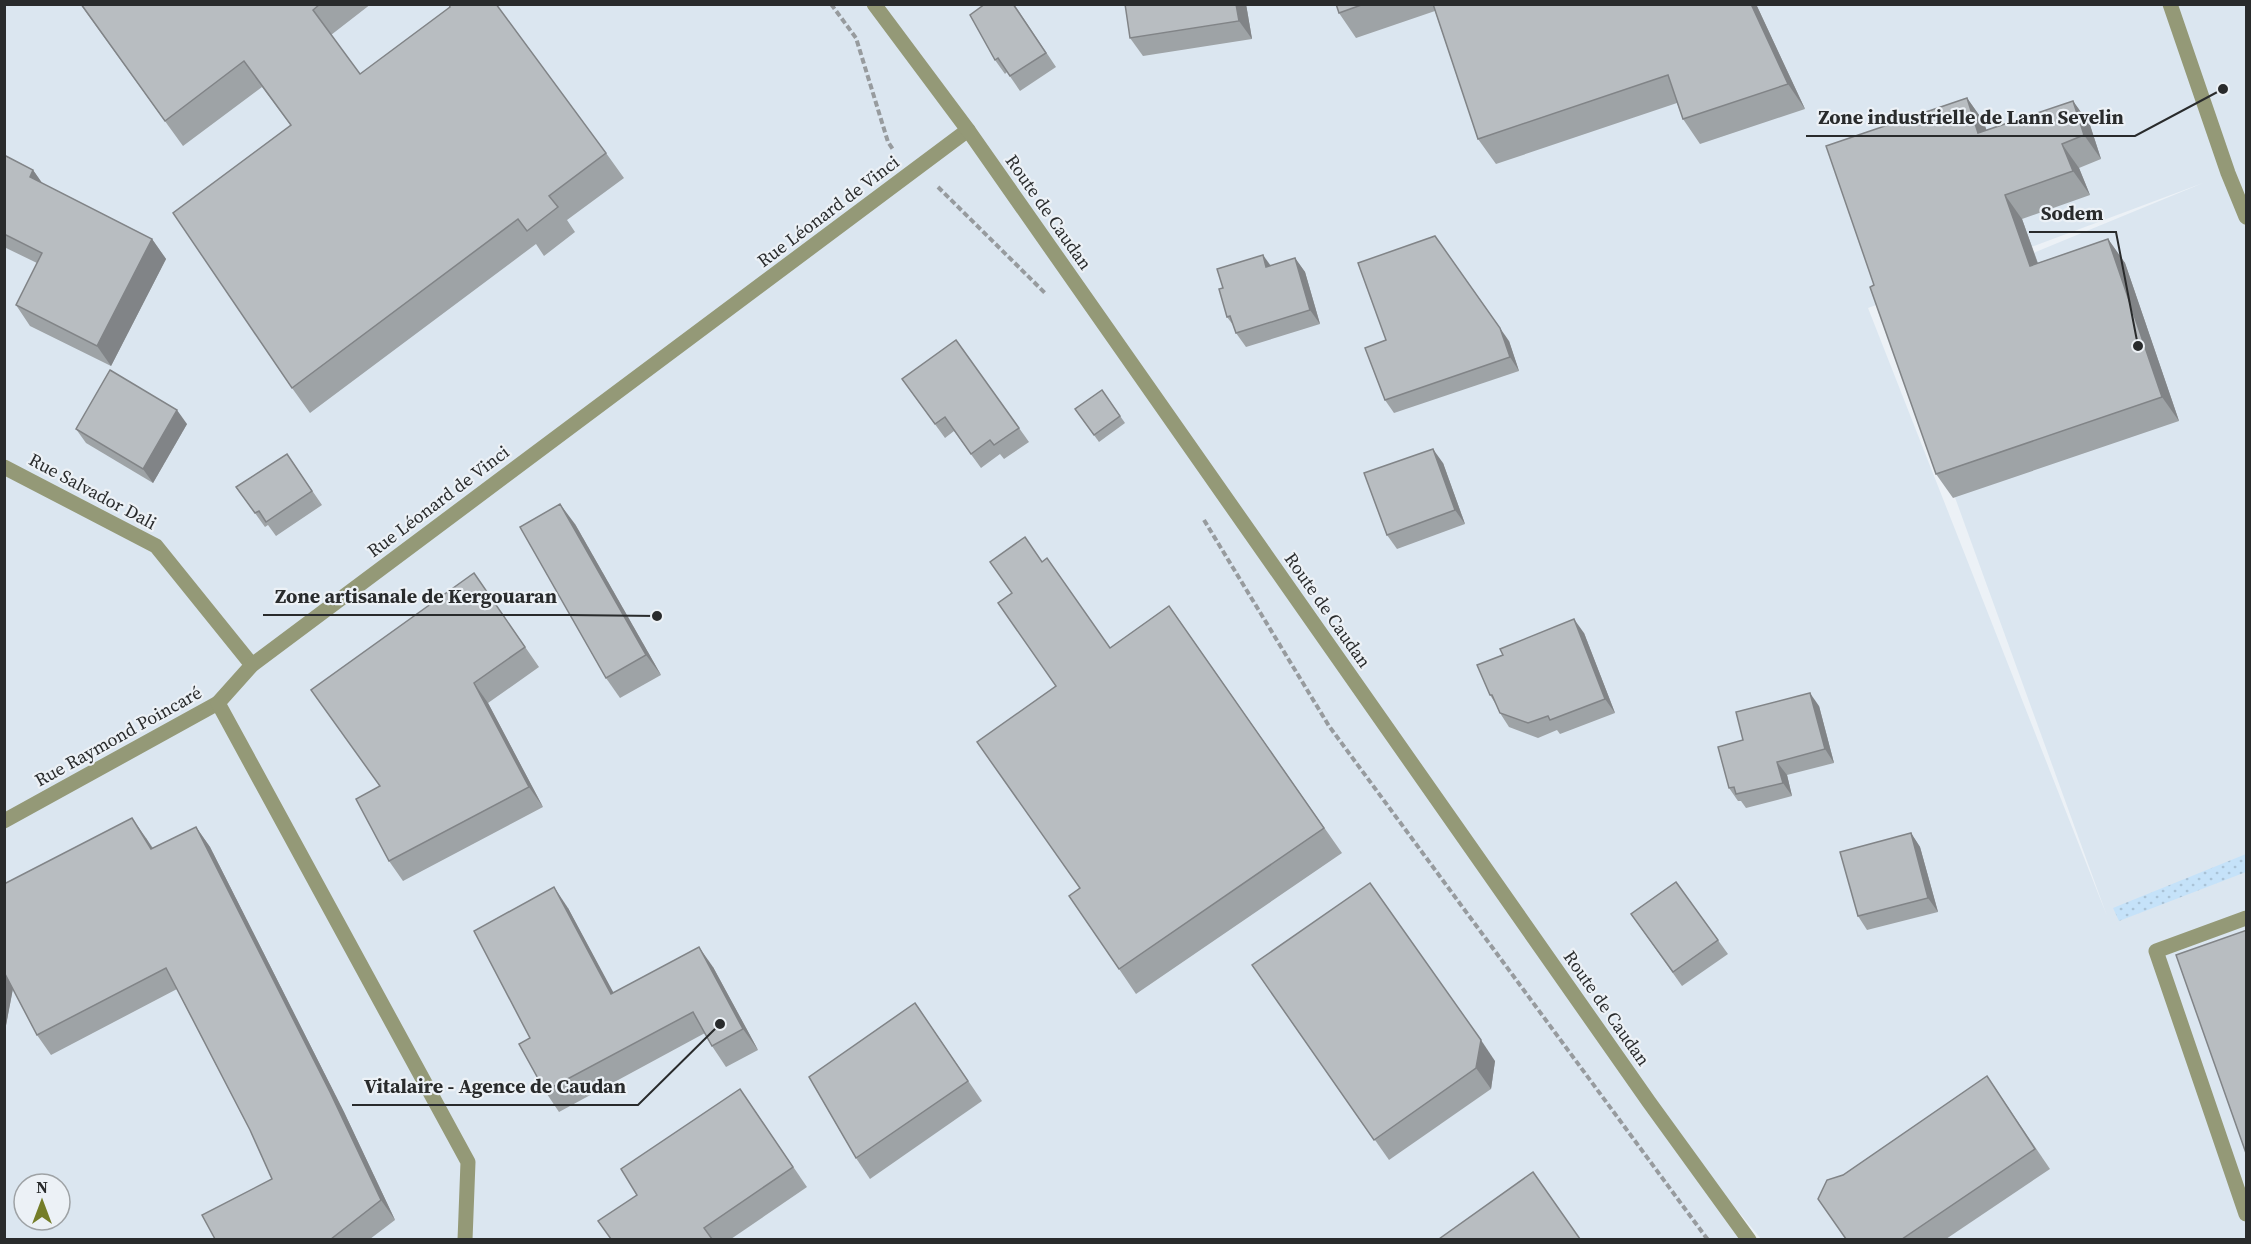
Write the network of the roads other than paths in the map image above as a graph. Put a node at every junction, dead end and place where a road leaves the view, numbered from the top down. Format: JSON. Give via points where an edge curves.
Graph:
{"nodes":[{"id":1,"x":874,"y":4,"type":"edge"},
{"id":2,"x":2170,"y":4,"type":"edge"},
{"id":3,"x":968,"y":130,"type":"junction"},
{"id":4,"x":2247,"y":217,"type":"edge"},
{"id":5,"x":4,"y":466,"type":"edge"},
{"id":6,"x":252,"y":664,"type":"junction"},
{"id":7,"x":218,"y":703,"type":"junction"},
{"id":8,"x":4,"y":821,"type":"edge"},
{"id":9,"x":2247,"y":918,"type":"edge"},
{"id":10,"x":2247,"y":1214,"type":"edge"},
{"id":11,"x":465,"y":1239,"type":"edge"},
{"id":12,"x":1749,"y":1239,"type":"edge"}],
"edges":[{"from":1,"to":3,"type":"street","name":"Route de Caudan"},
{"from":2,"to":4,"type":"street"},
{"from":3,"to":6,"type":"street","name":"Rue Léonard de Vinci"},
{"from":3,"to":12,"type":"street","name":"Route de Caudan","via":[[1642,1093]]},
{"from":5,"to":6,"type":"street","name":"Rue Salvador Dali","via":[[156,546]]},
{"from":6,"to":7,"type":"street","name":"Rue Léonard de Vinci"},
{"from":7,"to":8,"type":"street","name":"Rue Raymond Poincaré"},
{"from":7,"to":11,"type":"street","via":[[468,1162]]},
{"from":9,"to":10,"type":"street","via":[[2156,951]]}]}
